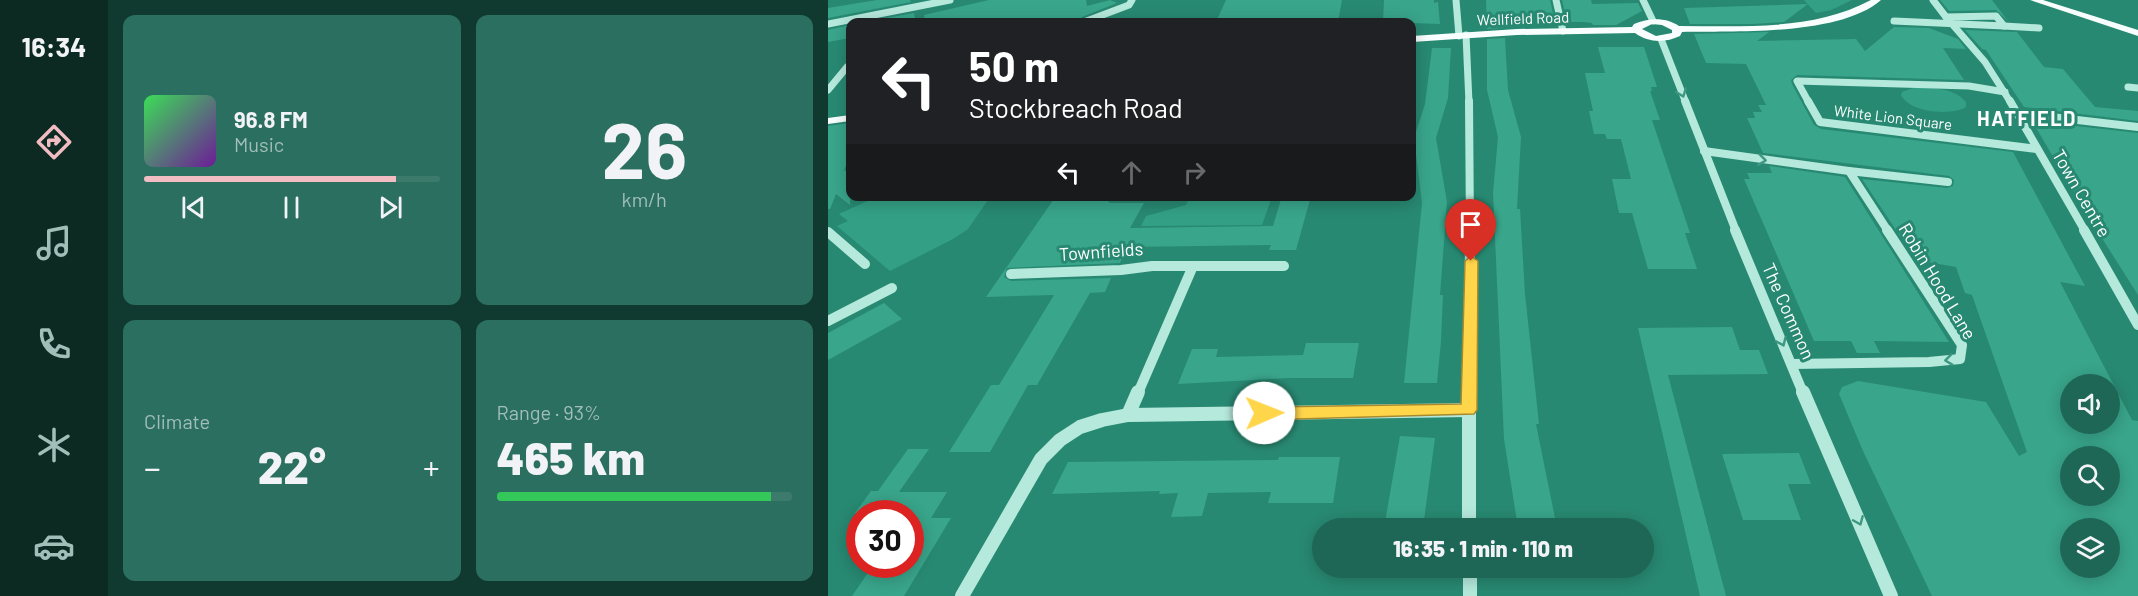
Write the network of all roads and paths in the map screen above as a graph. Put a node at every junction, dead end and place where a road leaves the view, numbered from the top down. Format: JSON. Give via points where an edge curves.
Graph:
{"nodes":[{"id":1,"x":950,"y":0,"type":"edge"},
{"id":2,"x":1132,"y":0,"type":"edge"},
{"id":3,"x":1456,"y":0,"type":"edge"},
{"id":4,"x":1556,"y":0,"type":"edge"},
{"id":5,"x":1643,"y":0,"type":"edge"},
{"id":6,"x":1877,"y":0,"type":"edge"},
{"id":7,"x":1933,"y":0,"type":"edge"},
{"id":8,"x":2034,"y":0,"type":"edge"},
{"id":9,"x":2058,"y":0,"type":"edge"},
{"id":10,"x":858,"y":18,"type":"edge"},
{"id":11,"x":1095,"y":18,"type":"edge"},
{"id":12,"x":846,"y":20,"type":"edge"},
{"id":13,"x":1948,"y":20,"type":"junction"},
{"id":14,"x":1653,"y":21,"type":"junction"},
{"id":15,"x":1894,"y":21,"type":"dead end"},
{"id":16,"x":828,"y":24,"type":"edge"},
{"id":17,"x":2138,"y":26,"type":"edge"},
{"id":18,"x":2039,"y":28,"type":"dead end"},
{"id":19,"x":1677,"y":29,"type":"junction"},
{"id":20,"x":1637,"y":30,"type":"junction"},
{"id":21,"x":1563,"y":31,"type":"junction"},
{"id":22,"x":2138,"y":33,"type":"edge"},
{"id":23,"x":1462,"y":35,"type":"junction"},
{"id":24,"x":1416,"y":39,"type":"edge"},
{"id":25,"x":1661,"y":39,"type":"junction"},
{"id":26,"x":846,"y":68,"type":"edge"},
{"id":27,"x":2128,"y":87,"type":"dead end"},
{"id":28,"x":2138,"y":88,"type":"edge"},
{"id":29,"x":828,"y":90,"type":"edge"},
{"id":30,"x":2005,"y":92,"type":"junction"},
{"id":31,"x":2017,"y":113,"type":"junction"},
{"id":32,"x":846,"y":119,"type":"edge"},
{"id":33,"x":828,"y":121,"type":"edge"},
{"id":34,"x":2138,"y":127,"type":"edge"},
{"id":35,"x":2037,"y":149,"type":"junction"},
{"id":36,"x":1704,"y":151,"type":"junction"},
{"id":37,"x":1849,"y":171,"type":"junction"},
{"id":38,"x":1948,"y":182,"type":"dead end"},
{"id":39,"x":828,"y":232,"type":"edge"},
{"id":40,"x":865,"y":264,"type":"dead end"},
{"id":41,"x":1193,"y":266,"type":"junction"},
{"id":42,"x":1284,"y":266,"type":"dead end"},
{"id":43,"x":1011,"y":274,"type":"dead end"},
{"id":44,"x":892,"y":288,"type":"dead end"},
{"id":45,"x":828,"y":321,"type":"edge"},
{"id":46,"x":2138,"y":325,"type":"edge"},
{"id":47,"x":1792,"y":364,"type":"junction"},
{"id":48,"x":1469,"y":410,"type":"junction"},
{"id":49,"x":1128,"y":415,"type":"junction"},
{"id":50,"x":1469,"y":518,"type":"edge"},
{"id":51,"x":1470,"y":578,"type":"edge"},
{"id":52,"x":962,"y":596,"type":"edge"},
{"id":53,"x":1470,"y":596,"type":"edge"},
{"id":54,"x":1891,"y":596,"type":"edge"}],
"edges":[{"from":1,"to":10,"type":"street"},
{"from":2,"to":11,"type":"street","via":[[1129,5]]},
{"from":3,"to":23,"type":"street"},
{"from":4,"to":21,"type":"street"},
{"from":5,"to":14,"type":"street"},
{"from":6,"to":19,"type":"main road","via":[[1823,21]]},
{"from":7,"to":13,"type":"street","name":"Town Centre"},
{"from":8,"to":22,"type":"main road"},
{"from":9,"to":17,"type":"main road"},
{"from":12,"to":16,"type":"street"},
{"from":13,"to":15,"type":"street"},
{"from":13,"to":18,"type":"street"},
{"from":13,"to":30,"type":"street","name":"Town Centre"},
{"from":14,"to":19,"type":"main road"},
{"from":14,"to":20,"type":"main road","name":"Wellfield Road","via":[[1637,26]]},
{"from":19,"to":25,"type":"main road","via":[[1677,34]]},
{"from":20,"to":21,"type":"main road","name":"Wellfield Road"},
{"from":20,"to":25,"type":"main road","name":"Wellfield Road"},
{"from":21,"to":23,"type":"main road","name":"Wellfield Road"},
{"from":23,"to":24,"type":"main road","name":"Wellfield Road"},
{"from":23,"to":48,"type":"street","via":[[1468,45]]},
{"from":25,"to":36,"type":"street","name":"The Common","one_way":true},
{"from":26,"to":29,"type":"street"},
{"from":27,"to":28,"type":"street"},
{"from":30,"to":31,"type":"street","name":"Town Centre"},
{"from":30,"to":35,"type":"street","name":"White Lion Square","via":[[1969,86],[1797,81],[1820,122]]},
{"from":31,"to":34,"type":"street"},
{"from":31,"to":35,"type":"street","name":"Town Centre"},
{"from":32,"to":33,"type":"main road"},
{"from":35,"to":46,"type":"street","name":"Town Centre"},
{"from":36,"to":37,"type":"street","one_way":true},
{"from":36,"to":47,"type":"street","name":"The Common","one_way":true},
{"from":37,"to":38,"type":"street"},
{"from":37,"to":47,"type":"street","name":"Robin Hood Lane","one_way":true,"via":[[1963,352],[1960,359],[1929,362]]},
{"from":39,"to":40,"type":"street"},
{"from":41,"to":42,"type":"street","name":"Townfields"},
{"from":41,"to":43,"type":"street","name":"Townfields"},
{"from":41,"to":49,"type":"street"},
{"from":44,"to":45,"type":"street"},
{"from":47,"to":54,"type":"street","name":"The Common","one_way":true},
{"from":48,"to":49,"type":"street"},
{"from":48,"to":50,"type":"street"},
{"from":49,"to":52,"type":"street","via":[[1079,426],[1057,440],[1041,459]]},
{"from":51,"to":53,"type":"street"}]}
